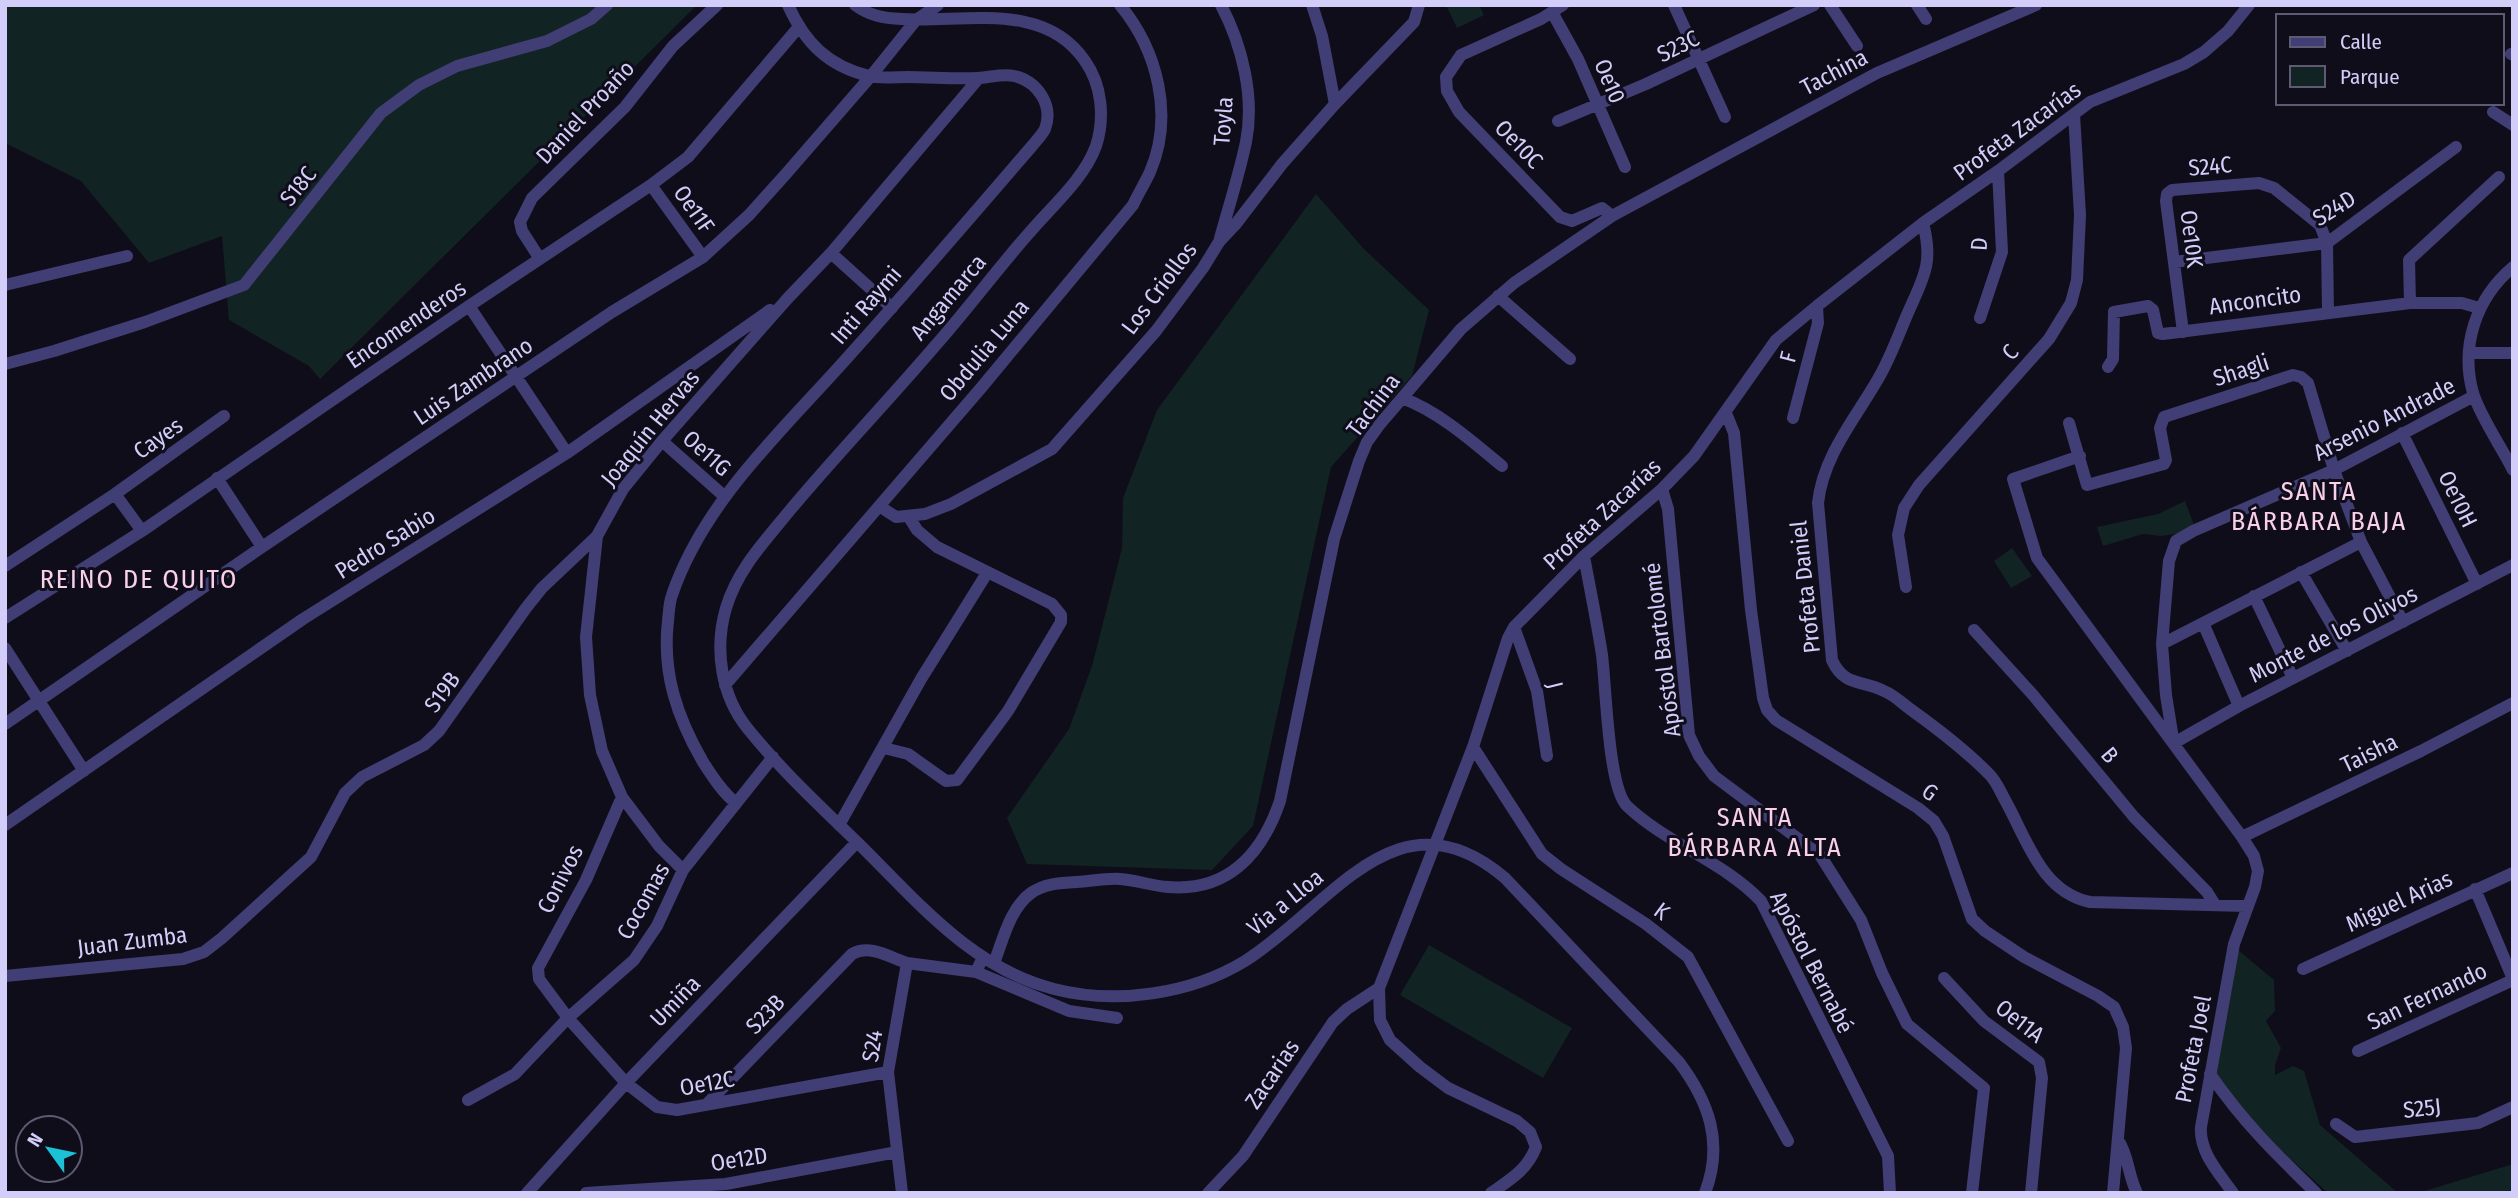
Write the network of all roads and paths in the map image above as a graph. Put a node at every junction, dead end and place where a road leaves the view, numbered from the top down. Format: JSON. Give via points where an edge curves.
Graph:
{"nodes":[{"id":1,"x":607,"y":5,"type":"edge"},
{"id":2,"x":717,"y":5,"type":"edge"},
{"id":3,"x":788,"y":5,"type":"edge"},
{"id":4,"x":855,"y":5,"type":"edge"},
{"id":5,"x":939,"y":5,"type":"edge"},
{"id":6,"x":1120,"y":5,"type":"edge"},
{"id":7,"x":1221,"y":5,"type":"edge"},
{"id":8,"x":1312,"y":5,"type":"edge"},
{"id":9,"x":1419,"y":5,"type":"edge"},
{"id":10,"x":1674,"y":5,"type":"edge"},
{"id":11,"x":1814,"y":5,"type":"edge"},
{"id":12,"x":1830,"y":5,"type":"edge"},
{"id":13,"x":1917,"y":5,"type":"edge"},
{"id":14,"x":2036,"y":5,"type":"edge"},
{"id":15,"x":2249,"y":5,"type":"edge"},
{"id":16,"x":1558,"y":9,"type":"edge"},
{"id":17,"x":1926,"y":19,"type":"dead end"},
{"id":18,"x":916,"y":20,"type":"junction"},
{"id":19,"x":798,"y":28,"type":"junction"},
{"id":20,"x":1857,"y":46,"type":"dead end"},
{"id":21,"x":1700,"y":58,"type":"junction"},
{"id":22,"x":872,"y":76,"type":"junction"},
{"id":23,"x":979,"y":78,"type":"junction"},
{"id":24,"x":1335,"y":104,"type":"junction"},
{"id":25,"x":1597,"y":106,"type":"junction"},
{"id":26,"x":2493,"y":112,"type":"dead end"},
{"id":27,"x":2074,"y":114,"type":"junction"},
{"id":28,"x":1725,"y":117,"type":"dead end"},
{"id":29,"x":1558,"y":121,"type":"dead end"},
{"id":30,"x":2513,"y":125,"type":"edge"},
{"id":31,"x":2456,"y":147,"type":"dead end"},
{"id":32,"x":1625,"y":167,"type":"dead end"},
{"id":33,"x":1998,"y":171,"type":"junction"},
{"id":34,"x":2499,"y":177,"type":"dead end"},
{"id":35,"x":651,"y":185,"type":"junction"},
{"id":36,"x":2167,"y":194,"type":"joint"},
{"id":37,"x":1612,"y":216,"type":"junction"},
{"id":38,"x":1923,"y":223,"type":"junction"},
{"id":39,"x":1219,"y":243,"type":"junction"},
{"id":40,"x":2327,"y":243,"type":"junction"},
{"id":41,"x":831,"y":253,"type":"junction"},
{"id":42,"x":127,"y":256,"type":"dead end"},
{"id":43,"x":702,"y":257,"type":"junction"},
{"id":44,"x":540,"y":259,"type":"junction"},
{"id":45,"x":2174,"y":262,"type":"junction"},
{"id":46,"x":2513,"y":267,"type":"edge"},
{"id":47,"x":5,"y":285,"type":"edge"},
{"id":48,"x":1499,"y":296,"type":"junction"},
{"id":49,"x":788,"y":298,"type":"junction"},
{"id":50,"x":2410,"y":303,"type":"junction"},
{"id":51,"x":469,"y":306,"type":"junction"},
{"id":52,"x":1817,"y":306,"type":"junction"},
{"id":53,"x":892,"y":308,"type":"junction"},
{"id":54,"x":2479,"y":308,"type":"junction"},
{"id":55,"x":2328,"y":312,"type":"junction"},
{"id":56,"x":1980,"y":317,"type":"dead end"},
{"id":57,"x":2183,"y":332,"type":"junction"},
{"id":58,"x":2470,"y":353,"type":"junction"},
{"id":59,"x":2513,"y":353,"type":"edge"},
{"id":60,"x":1570,"y":359,"type":"dead end"},
{"id":61,"x":5,"y":363,"type":"edge"},
{"id":62,"x":2108,"y":367,"type":"dead end"},
{"id":63,"x":518,"y":377,"type":"junction"},
{"id":64,"x":2474,"y":396,"type":"junction"},
{"id":65,"x":1402,"y":398,"type":"junction"},
{"id":66,"x":1726,"y":413,"type":"junction"},
{"id":67,"x":224,"y":416,"type":"dead end"},
{"id":68,"x":1793,"y":418,"type":"dead end"},
{"id":69,"x":2069,"y":423,"type":"dead end"},
{"id":70,"x":2402,"y":433,"type":"junction"},
{"id":71,"x":662,"y":441,"type":"junction"},
{"id":72,"x":567,"y":453,"type":"junction"},
{"id":73,"x":2080,"y":456,"type":"junction"},
{"id":74,"x":1502,"y":466,"type":"dead end"},
{"id":75,"x":2334,"y":470,"type":"junction"},
{"id":76,"x":2513,"y":470,"type":"edge"},
{"id":77,"x":217,"y":478,"type":"junction"},
{"id":78,"x":1662,"y":489,"type":"junction"},
{"id":79,"x":115,"y":494,"type":"junction"},
{"id":80,"x":724,"y":496,"type":"junction"},
{"id":81,"x":879,"y":506,"type":"junction"},
{"id":82,"x":909,"y":517,"type":"junction"},
{"id":83,"x":142,"y":531,"type":"junction"},
{"id":84,"x":597,"y":536,"type":"junction"},
{"id":85,"x":2361,"y":542,"type":"junction"},
{"id":86,"x":262,"y":547,"type":"junction"},
{"id":87,"x":1584,"y":556,"type":"junction"},
{"id":88,"x":2513,"y":565,"type":"edge"},
{"id":89,"x":5,"y":566,"type":"edge"},
{"id":90,"x":2301,"y":572,"type":"junction"},
{"id":91,"x":987,"y":573,"type":"junction"},
{"id":92,"x":2477,"y":584,"type":"junction"},
{"id":93,"x":1906,"y":587,"type":"dead end"},
{"id":94,"x":2254,"y":596,"type":"junction"},
{"id":95,"x":5,"y":618,"type":"edge"},
{"id":96,"x":2403,"y":622,"type":"junction"},
{"id":97,"x":2203,"y":623,"type":"junction"},
{"id":98,"x":1514,"y":627,"type":"junction"},
{"id":99,"x":1975,"y":630,"type":"dead end"},
{"id":100,"x":2162,"y":644,"type":"junction"},
{"id":101,"x":5,"y":648,"type":"edge"},
{"id":102,"x":2347,"y":651,"type":"junction"},
{"id":103,"x":2293,"y":678,"type":"junction"},
{"id":104,"x":725,"y":685,"type":"junction"},
{"id":105,"x":38,"y":701,"type":"junction"},
{"id":106,"x":2513,"y":703,"type":"edge"},
{"id":107,"x":2239,"y":706,"type":"junction"},
{"id":108,"x":5,"y":724,"type":"edge"},
{"id":109,"x":2174,"y":743,"type":"junction"},
{"id":110,"x":1473,"y":747,"type":"junction"},
{"id":111,"x":884,"y":748,"type":"junction"},
{"id":112,"x":773,"y":757,"type":"junction"},
{"id":113,"x":1547,"y":757,"type":"dead end"},
{"id":114,"x":84,"y":771,"type":"junction"},
{"id":115,"x":622,"y":797,"type":"junction"},
{"id":116,"x":736,"y":803,"type":"junction"},
{"id":117,"x":5,"y":824,"type":"edge"},
{"id":118,"x":839,"y":825,"type":"junction"},
{"id":119,"x":2242,"y":837,"type":"junction"},
{"id":120,"x":857,"y":842,"type":"junction"},
{"id":121,"x":1437,"y":844,"type":"junction"},
{"id":122,"x":311,"y":857,"type":"joint"},
{"id":123,"x":683,"y":870,"type":"junction"},
{"id":124,"x":2513,"y":873,"type":"edge"},
{"id":125,"x":2474,"y":889,"type":"junction"},
{"id":126,"x":2215,"y":905,"type":"junction"},
{"id":127,"x":2247,"y":906,"type":"junction"},
{"id":128,"x":988,"y":960,"type":"junction"},
{"id":129,"x":907,"y":963,"type":"junction"},
{"id":130,"x":2303,"y":969,"type":"dead end"},
{"id":131,"x":976,"y":972,"type":"junction"},
{"id":132,"x":5,"y":976,"type":"edge"},
{"id":133,"x":1944,"y":978,"type":"dead end"},
{"id":134,"x":539,"y":979,"type":"joint"},
{"id":135,"x":2513,"y":980,"type":"edge"},
{"id":136,"x":1379,"y":988,"type":"junction"},
{"id":137,"x":568,"y":1018,"type":"junction"},
{"id":138,"x":1117,"y":1018,"type":"dead end"},
{"id":139,"x":2358,"y":1051,"type":"dead end"},
{"id":140,"x":888,"y":1072,"type":"junction"},
{"id":141,"x":2210,"y":1074,"type":"junction"},
{"id":142,"x":626,"y":1083,"type":"junction"},
{"id":143,"x":468,"y":1100,"type":"dead end"},
{"id":144,"x":707,"y":1104,"type":"junction"},
{"id":145,"x":2513,"y":1107,"type":"edge"},
{"id":146,"x":2336,"y":1124,"type":"dead end"},
{"id":147,"x":2117,"y":1140,"type":"junction"},
{"id":148,"x":1788,"y":1141,"type":"dead end"},
{"id":149,"x":897,"y":1152,"type":"junction"},
{"id":150,"x":726,"y":1189,"type":"edge"},
{"id":151,"x":527,"y":1193,"type":"edge"},
{"id":152,"x":586,"y":1193,"type":"edge"},
{"id":153,"x":902,"y":1193,"type":"edge"},
{"id":154,"x":1208,"y":1193,"type":"edge"},
{"id":155,"x":1491,"y":1193,"type":"edge"},
{"id":156,"x":1705,"y":1193,"type":"edge"},
{"id":157,"x":1890,"y":1193,"type":"edge"},
{"id":158,"x":1972,"y":1193,"type":"edge"},
{"id":159,"x":2031,"y":1193,"type":"edge"},
{"id":160,"x":2113,"y":1193,"type":"edge"},
{"id":161,"x":2137,"y":1193,"type":"edge"},
{"id":162,"x":2232,"y":1193,"type":"edge"},
{"id":163,"x":2316,"y":1193,"type":"edge"}],
"edges":[{"from":1,"to":61,"type":"street","name":"S18C","via":[[591,19],[547,41],[457,66],[419,85],[381,113],[244,285],[145,322]]},
{"from":2,"to":44,"type":"street","name":"Daniel Proaño","via":[[673,46],[625,107],[531,198],[520,222]]},
{"from":3,"to":19,"type":"street","name":"Inti Raymi"},
{"from":4,"to":18,"type":"street","name":"Angamarca","via":[[875,16]]},
{"from":5,"to":18,"type":"street"},
{"from":6,"to":81,"type":"street","name":"Obdulia Luna","via":[[1156,68],[1162,104],[1151,171],[1125,215]]},
{"from":7,"to":39,"type":"street","name":"Toyla","via":[[1240,53],[1248,111],[1246,140]]},
{"from":8,"to":24,"type":"street"},
{"from":9,"to":24,"type":"street","name":"Los Criollos","via":[[1415,22]]},
{"from":10,"to":21,"type":"street"},
{"from":11,"to":21,"type":"street","name":"S23C"},
{"from":12,"to":20,"type":"street"},
{"from":13,"to":17,"type":"street"},
{"from":14,"to":37,"type":"street","name":"Tachina","via":[[1877,73]]},
{"from":15,"to":27,"type":"street","name":"Profeta Zacarías","via":[[2204,52],[2109,93]]},
{"from":16,"to":25,"type":"street","name":"Oe10"},
{"from":16,"to":37,"type":"street","name":"Oe10C","via":[[1461,55],[1446,76],[1447,91],[1459,112],[1560,218],[1572,221],[1602,208]]},
{"from":18,"to":22,"type":"street","name":"Luis Zambrano"},
{"from":18,"to":104,"type":"street","name":"Angamarca","via":[[1016,19],[1058,34],[1085,60],[1094,76],[1100,96],[1098,140],[1083,170],[747,563],[722,626]]},
{"from":19,"to":22,"type":"street","name":"Inti Raymi","via":[[825,56]]},
{"from":19,"to":35,"type":"street","name":"Encomenderos","via":[[688,157]]},
{"from":21,"to":25,"type":"street","name":"S23C"},
{"from":21,"to":28,"type":"street"},
{"from":22,"to":23,"type":"street","name":"Inti Raymi"},
{"from":22,"to":43,"type":"street","name":"Luis Zambrano","via":[[749,215]]},
{"from":23,"to":41,"type":"street","name":"Joaquín Hervas"},
{"from":23,"to":53,"type":"street","name":"Inti Raymi","via":[[1015,76],[1033,84],[1043,97],[1045,130]]},
{"from":24,"to":39,"type":"street","name":"Los Criollos"},
{"from":25,"to":29,"type":"street","name":"S23C"},
{"from":25,"to":32,"type":"street","name":"Oe10"},
{"from":26,"to":30,"type":"street"},
{"from":27,"to":33,"type":"street","name":"Profeta Zacarías"},
{"from":27,"to":93,"type":"street","name":"C","via":[[2080,215],[2077,280],[2071,303],[2049,339],[1919,485],[1904,508],[1898,535]]},
{"from":31,"to":40,"type":"street","name":"S24D"},
{"from":33,"to":38,"type":"street","name":"Profeta Zacarías"},
{"from":33,"to":56,"type":"street","name":"D","via":[[2002,252]]},
{"from":34,"to":50,"type":"street","via":[[2409,260]]},
{"from":35,"to":43,"type":"street","name":"Oe11F"},
{"from":35,"to":44,"type":"street","name":"Encomenderos"},
{"from":36,"to":40,"type":"street","name":"S24C","via":[[2259,183],[2274,188],[2317,221]]},
{"from":36,"to":45,"type":"street","name":"Oe10K"},
{"from":37,"to":48,"type":"street","name":"Tachina"},
{"from":38,"to":52,"type":"street","name":"Profeta Zacarías"},
{"from":38,"to":126,"type":"street","name":"Profeta Daniel","via":[[1928,268],[1880,376],[1820,481],[1832,660],[1837,671],[1885,691],[1944,733],[1993,777],[2032,854],[2060,890],[2074,899]]},
{"from":39,"to":82,"type":"street","name":"Los Criollos","via":[[1156,331],[1052,449],[951,504]]},
{"from":40,"to":45,"type":"street","name":"S24D"},
{"from":40,"to":55,"type":"street"},
{"from":41,"to":49,"type":"street","name":"Joaquín Hervas"},
{"from":41,"to":53,"type":"street"},
{"from":42,"to":47,"type":"street"},
{"from":43,"to":63,"type":"street","name":"Luis Zambrano"},
{"from":44,"to":51,"type":"street","name":"Encomenderos"},
{"from":45,"to":57,"type":"street","name":"Oe10K"},
{"from":46,"to":54,"type":"street"},
{"from":48,"to":60,"type":"street"},
{"from":48,"to":65,"type":"street","name":"Tachina","via":[[1461,329]]},
{"from":49,"to":71,"type":"street","name":"Joaquín Hervas"},
{"from":49,"to":72,"type":"street","name":"Pedro Sabio"},
{"from":50,"to":54,"type":"street","name":"Anconcito","via":[[2462,303]]},
{"from":50,"to":55,"type":"street","name":"Anconcito"},
{"from":51,"to":63,"type":"street"},
{"from":51,"to":77,"type":"street","name":"Encomenderos"},
{"from":52,"to":66,"type":"street","name":"Profeta Zacarías","via":[[1776,340]]},
{"from":52,"to":68,"type":"street","name":"F","via":[[1818,323]]},
{"from":53,"to":80,"type":"street","name":"Inti Raymi"},
{"from":54,"to":58,"type":"street"},
{"from":55,"to":57,"type":"street","name":"Anconcito"},
{"from":57,"to":62,"type":"street","name":"Anconcito","via":[[2158,333],[2148,306],[2114,312],[2113,359]]},
{"from":58,"to":59,"type":"street"},
{"from":58,"to":64,"type":"street"},
{"from":63,"to":72,"type":"street"},
{"from":63,"to":86,"type":"street","name":"Luis Zambrano"},
{"from":64,"to":70,"type":"street","name":"Arsenio Andrade"},
{"from":64,"to":76,"type":"street"},
{"from":65,"to":74,"type":"street","via":[[1445,422]]},
{"from":65,"to":128,"type":"street","name":"Tachina","via":[[1367,442],[1338,526],[1280,801],[1260,846],[1214,883],[1169,887],[1121,879],[1051,883],[1031,893],[1014,912]]},
{"from":66,"to":78,"type":"street","name":"Profeta Zacarías"},
{"from":66,"to":147,"type":"street","name":"G","via":[[1734,433],[1751,610],[1767,710],[1934,821],[1972,919],[1985,931],[2113,1007],[2126,1048]]},
{"from":67,"to":79,"type":"street","name":"Cayes"},
{"from":69,"to":73,"type":"street","name":"Shagli"},
{"from":70,"to":75,"type":"street","name":"Arsenio Andrade"},
{"from":70,"to":92,"type":"street","name":"Oe10H"},
{"from":71,"to":80,"type":"street","name":"Oe11G"},
{"from":71,"to":84,"type":"street","name":"Joaquín Hervas","via":[[623,489]]},
{"from":72,"to":114,"type":"street","name":"Pedro Sabio","via":[[303,620]]},
{"from":73,"to":75,"type":"street","name":"Shagli","via":[[2087,485],[2162,465],[2166,460],[2160,428],[2164,417],[2293,375],[2308,383]]},
{"from":73,"to":109,"type":"street","via":[[2013,479],[2037,558]]},
{"from":75,"to":85,"type":"street","name":"Shagli"},
{"from":75,"to":100,"type":"street","name":"Arsenio Andrade","via":[[2176,541],[2169,561]]},
{"from":77,"to":83,"type":"street","name":"Encomenderos"},
{"from":77,"to":86,"type":"street"},
{"from":78,"to":87,"type":"street","name":"Profeta Zacarías"},
{"from":78,"to":158,"type":"street","name":"Apóstol Bartolomé","via":[[1668,509],[1689,735],[1714,776],[1820,855],[1861,919],[1907,1024],[1984,1088]]},
{"from":79,"to":83,"type":"street"},
{"from":79,"to":89,"type":"street","name":"Cayes"},
{"from":80,"to":116,"type":"street","name":"Inti Raymi","via":[[699,533],[671,597],[666,644],[670,685],[680,717],[710,773]]},
{"from":81,"to":82,"type":"street","via":[[896,517]]},
{"from":81,"to":104,"type":"street","name":"Obdulia Luna"},
{"from":82,"to":91,"type":"street","via":[[925,539]]},
{"from":83,"to":95,"type":"street","name":"Encomenderos"},
{"from":84,"to":115,"type":"street","name":"Joaquín Hervas","via":[[586,637],[590,695],[602,751]]},
{"from":84,"to":122,"type":"street","name":"S19B","via":[[534,598],[439,731],[345,793]]},
{"from":85,"to":90,"type":"street"},
{"from":85,"to":96,"type":"street","name":"Shagli"},
{"from":86,"to":105,"type":"street","name":"Luis Zambrano"},
{"from":87,"to":98,"type":"street","name":"Profeta Zacarías"},
{"from":87,"to":157,"type":"street","name":"Apóstol Bernabé","via":[[1602,657],[1612,765],[1625,804],[1745,885],[1761,901],[1888,1156]]},
{"from":88,"to":92,"type":"street","name":"Monte de los Olivos"},
{"from":90,"to":94,"type":"street"},
{"from":90,"to":102,"type":"street"},
{"from":91,"to":111,"type":"street"},
{"from":91,"to":111,"type":"street","via":[[1052,604],[1061,615],[1058,629],[1009,711],[957,780],[946,781],[908,754]]},
{"from":92,"to":96,"type":"street","name":"Monte de los Olivos"},
{"from":94,"to":97,"type":"street"},
{"from":94,"to":103,"type":"street"},
{"from":96,"to":102,"type":"street","name":"Monte de los Olivos"},
{"from":97,"to":100,"type":"street"},
{"from":97,"to":107,"type":"street"},
{"from":98,"to":110,"type":"street","name":"Profeta Zacarías"},
{"from":98,"to":113,"type":"street","name":"J","via":[[1536,691]]},
{"from":99,"to":126,"type":"street","name":"B"},
{"from":100,"to":109,"type":"street","name":"Arsenio Andrade"},
{"from":101,"to":105,"type":"street"},
{"from":102,"to":103,"type":"street","name":"Monte de los Olivos"},
{"from":103,"to":107,"type":"street","name":"Monte de los Olivos"},
{"from":104,"to":112,"type":"street","name":"Angamarca","via":[[739,717]]},
{"from":105,"to":108,"type":"street","name":"Luis Zambrano"},
{"from":105,"to":114,"type":"street"},
{"from":106,"to":119,"type":"street","name":"Taisha"},
{"from":107,"to":109,"type":"street","name":"Monte de los Olivos"},
{"from":109,"to":119,"type":"street","name":"Arsenio Andrade"},
{"from":110,"to":121,"type":"street","name":"Profeta Zacarías"},
{"from":110,"to":148,"type":"street","name":"K","via":[[1542,854],[1688,957]]},
{"from":111,"to":118,"type":"street"},
{"from":112,"to":116,"type":"street","name":"Cocomas"},
{"from":112,"to":118,"type":"street","name":"Via a Lloa"},
{"from":114,"to":117,"type":"street","name":"Pedro Sabio"},
{"from":115,"to":123,"type":"street","name":"Joaquín Hervas"},
{"from":115,"to":134,"type":"street","name":"Conivos","via":[[586,880],[538,968]]},
{"from":116,"to":123,"type":"street","name":"Cocomas"},
{"from":118,"to":120,"type":"street","name":"Via a Lloa"},
{"from":119,"to":127,"type":"street","name":"Arsenio Andrade","via":[[2255,856],[2258,871]]},
{"from":120,"to":128,"type":"street","name":"Via a Lloa","via":[[936,922]]},
{"from":120,"to":142,"type":"street","name":"Umiña"},
{"from":121,"to":128,"type":"street","name":"Via a Lloa","via":[[1411,845],[1376,859],[1245,960],[1175,990],[1124,995],[1069,992],[1034,983]]},
{"from":121,"to":136,"type":"street","name":"Profeta Zacarías"},
{"from":121,"to":156,"type":"street","name":"Via a Lloa","via":[[1471,855],[1504,878],[1685,1069],[1708,1110],[1713,1136],[1714,1162]]},
{"from":122,"to":132,"type":"street","name":"Juan Zumba","via":[[204,952],[183,959]]},
{"from":123,"to":137,"type":"street","name":"Cocomas","via":[[635,960]]},
{"from":124,"to":125,"type":"street","name":"Miguel Arias"},
{"from":125,"to":130,"type":"street","name":"Miguel Arias"},
{"from":125,"to":135,"type":"street"},
{"from":126,"to":127,"type":"street","name":"Profeta Daniel"},
{"from":127,"to":141,"type":"street","name":"Profeta Joel","via":[[2234,944]]},
{"from":128,"to":131,"type":"street","name":"Tachina"},
{"from":129,"to":131,"type":"street"},
{"from":129,"to":140,"type":"street","name":"S24"},
{"from":129,"to":144,"type":"street","name":"S23B","via":[[873,950],[852,954]]},
{"from":131,"to":138,"type":"street","via":[[1069,1011]]},
{"from":133,"to":159,"type":"street","name":"Oe11A","via":[[1984,1021],[2039,1062],[2042,1078]]},
{"from":134,"to":137,"type":"street","name":"Oe12C"},
{"from":135,"to":139,"type":"street","name":"San Fernando"},
{"from":136,"to":154,"type":"street","name":"Zacarias","via":[[1334,1022],[1243,1156]]},
{"from":136,"to":155,"type":"street","name":"Profeta Zacarías","via":[[1380,1020],[1390,1040],[1448,1088],[1517,1121],[1530,1132],[1536,1147],[1531,1162]]},
{"from":137,"to":142,"type":"street","name":"Oe12C"},
{"from":137,"to":143,"type":"street","name":"Cocomas","via":[[515,1074]]},
{"from":140,"to":144,"type":"street","name":"Oe12C"},
{"from":140,"to":149,"type":"street","name":"S24"},
{"from":141,"to":162,"type":"street","name":"Profeta Joel","via":[[2200,1138]]},
{"from":141,"to":163,"type":"street","via":[[2257,1136]]},
{"from":142,"to":144,"type":"street","name":"Oe12C","via":[[667,1110]]},
{"from":142,"to":151,"type":"street","name":"Umiña"},
{"from":145,"to":146,"type":"street","name":"S25J","via":[[2478,1123],[2355,1137]]},
{"from":147,"to":160,"type":"street","name":"G"},
{"from":147,"to":161,"type":"street"},
{"from":149,"to":150,"type":"street","name":"Oe12D"},
{"from":149,"to":153,"type":"street","name":"S24"},
{"from":150,"to":152,"type":"street","name":"Oe12D"}]}
